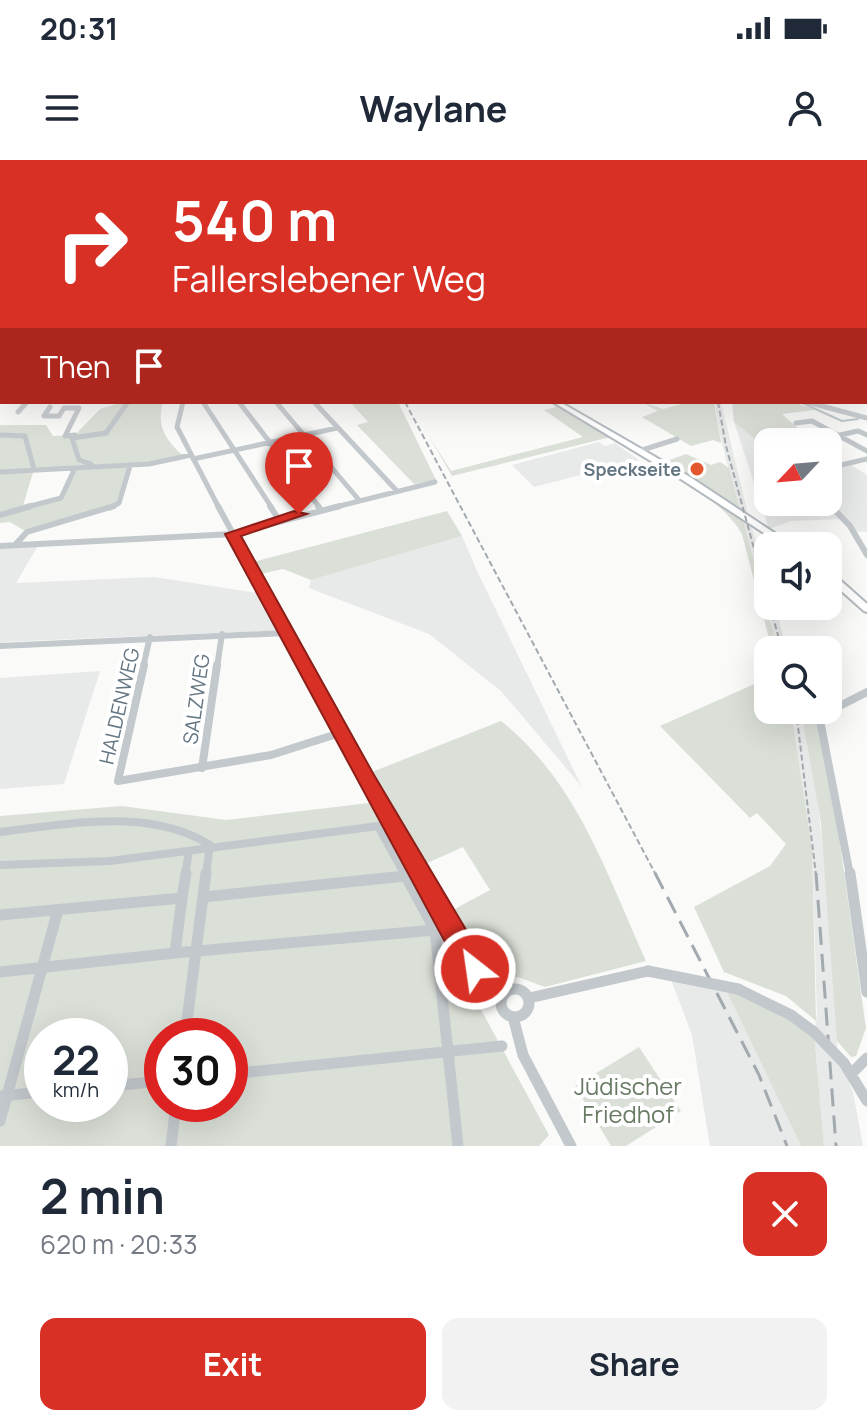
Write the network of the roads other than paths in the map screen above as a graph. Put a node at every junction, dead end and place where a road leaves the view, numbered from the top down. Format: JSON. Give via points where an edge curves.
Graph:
{"nodes":[{"id":1,"x":25,"y":404,"type":"edge"},
{"id":2,"x":127,"y":404,"type":"edge"},
{"id":3,"x":183,"y":404,"type":"edge"},
{"id":4,"x":204,"y":404,"type":"edge"},
{"id":5,"x":241,"y":404,"type":"edge"},
{"id":6,"x":278,"y":404,"type":"edge"},
{"id":7,"x":316,"y":404,"type":"edge"},
{"id":8,"x":559,"y":404,"type":"edge"},
{"id":9,"x":814,"y":404,"type":"edge"},
{"id":10,"x":50,"y":407,"type":"dead end"},
{"id":11,"x":18,"y":412,"type":"dead end"},
{"id":12,"x":867,"y":418,"type":"edge"},
{"id":13,"x":796,"y":423,"type":"dead end"},
{"id":14,"x":337,"y":428,"type":"junction"},
{"id":15,"x":825,"y":428,"type":"edge"},
{"id":16,"x":842,"y":434,"type":"edge"},
{"id":17,"x":0,"y":435,"type":"edge"},
{"id":18,"x":75,"y":435,"type":"junction"},
{"id":19,"x":304,"y":435,"type":"junction"},
{"id":20,"x":867,"y":435,"type":"edge"},
{"id":21,"x":842,"y":437,"type":"edge"},
{"id":22,"x":677,"y":439,"type":"dead end"},
{"id":23,"x":270,"y":442,"type":"junction"},
{"id":24,"x":234,"y":450,"type":"junction"},
{"id":25,"x":639,"y":451,"type":"junction"},
{"id":26,"x":867,"y":451,"type":"edge"},
{"id":27,"x":192,"y":457,"type":"junction"},
{"id":28,"x":867,"y":459,"type":"edge"},
{"id":29,"x":842,"y":465,"type":"edge"},
{"id":30,"x":130,"y":466,"type":"junction"},
{"id":31,"x":101,"y":467,"type":"junction"},
{"id":32,"x":75,"y":468,"type":"junction"},
{"id":33,"x":34,"y":469,"type":"junction"},
{"id":34,"x":0,"y":472,"type":"edge"},
{"id":35,"x":435,"y":482,"type":"dead end"},
{"id":36,"x":396,"y":490,"type":"junction"},
{"id":37,"x":359,"y":500,"type":"junction"},
{"id":38,"x":320,"y":509,"type":"junction"},
{"id":39,"x":0,"y":515,"type":"edge"},
{"id":40,"x":840,"y":516,"type":"edge"},
{"id":41,"x":279,"y":520,"type":"junction"},
{"id":42,"x":768,"y":532,"type":"edge"},
{"id":43,"x":233,"y":534,"type":"junction"},
{"id":44,"x":15,"y":545,"type":"junction"},
{"id":45,"x":0,"y":546,"type":"edge"},
{"id":46,"x":867,"y":555,"type":"edge"},
{"id":47,"x":842,"y":587,"type":"edge"},
{"id":48,"x":867,"y":609,"type":"edge"},
{"id":49,"x":286,"y":633,"type":"junction"},
{"id":50,"x":222,"y":634,"type":"junction"},
{"id":51,"x":150,"y":637,"type":"junction"},
{"id":52,"x":0,"y":646,"type":"edge"},
{"id":53,"x":867,"y":692,"type":"edge"},
{"id":54,"x":340,"y":733,"type":"junction"},
{"id":55,"x":202,"y":768,"type":"junction"},
{"id":56,"x":0,"y":832,"type":"edge"},
{"id":57,"x":211,"y":848,"type":"junction"},
{"id":58,"x":189,"y":851,"type":"junction"},
{"id":59,"x":0,"y":865,"type":"edge"},
{"id":60,"x":405,"y":876,"type":"junction"},
{"id":61,"x":204,"y":897,"type":"junction"},
{"id":62,"x":182,"y":898,"type":"junction"},
{"id":63,"x":58,"y":910,"type":"junction"},
{"id":64,"x":0,"y":915,"type":"edge"},
{"id":65,"x":435,"y":930,"type":"junction"},
{"id":66,"x":197,"y":952,"type":"junction"},
{"id":67,"x":175,"y":953,"type":"junction"},
{"id":68,"x":41,"y":967,"type":"junction"},
{"id":69,"x":0,"y":972,"type":"edge"},
{"id":70,"x":867,"y":992,"type":"edge"},
{"id":71,"x":502,"y":996,"type":"junction"},
{"id":72,"x":529,"y":998,"type":"junction"},
{"id":73,"x":513,"y":1017,"type":"junction"},
{"id":74,"x":188,"y":1018,"type":"edge"},
{"id":75,"x":502,"y":1046,"type":"dead end"},
{"id":76,"x":449,"y":1052,"type":"junction"},
{"id":77,"x":867,"y":1058,"type":"edge"},
{"id":78,"x":848,"y":1068,"type":"junction"},
{"id":79,"x":248,"y":1072,"type":"edge"},
{"id":80,"x":5,"y":1096,"type":"edge"},
{"id":81,"x":867,"y":1101,"type":"edge"},
{"id":82,"x":0,"y":1121,"type":"edge"},
{"id":83,"x":174,"y":1122,"type":"edge"},
{"id":84,"x":171,"y":1146,"type":"edge"},
{"id":85,"x":458,"y":1146,"type":"edge"},
{"id":86,"x":571,"y":1146,"type":"edge"}],
"edges":[{"from":1,"to":11,"type":"street"},
{"from":2,"to":18,"type":"street","via":[[106,433]]},
{"from":3,"to":27,"type":"street","via":[[177,427]]},
{"from":4,"to":24,"type":"street"},
{"from":5,"to":23,"type":"street"},
{"from":6,"to":19,"type":"street"},
{"from":7,"to":14,"type":"street"},
{"from":8,"to":25,"type":"street"},
{"from":9,"to":12,"type":"street"},
{"from":10,"to":18,"type":"street","via":[[44,416],[79,408],[65,436]]},
{"from":13,"to":15,"type":"street","via":[[812,421]]},
{"from":14,"to":19,"type":"street"},
{"from":14,"to":36,"type":"street"},
{"from":16,"to":20,"type":"street"},
{"from":17,"to":33,"type":"street","via":[[25,436]]},
{"from":18,"to":31,"type":"street","via":[[79,460]]},
{"from":19,"to":23,"type":"street"},
{"from":19,"to":37,"type":"street"},
{"from":21,"to":26,"type":"street"},
{"from":22,"to":25,"type":"street"},
{"from":23,"to":24,"type":"street"},
{"from":23,"to":38,"type":"street"},
{"from":24,"to":27,"type":"street"},
{"from":24,"to":41,"type":"street"},
{"from":25,"to":42,"type":"street"},
{"from":27,"to":30,"type":"street"},
{"from":27,"to":43,"type":"street"},
{"from":28,"to":29,"type":"street"},
{"from":30,"to":31,"type":"street"},
{"from":30,"to":44,"type":"street","via":[[119,503],[112,508],[27,532]]},
{"from":31,"to":32,"type":"street"},
{"from":32,"to":33,"type":"street"},
{"from":32,"to":39,"type":"street","via":[[61,498]]},
{"from":33,"to":34,"type":"street"},
{"from":35,"to":36,"type":"street"},
{"from":36,"to":37,"type":"street"},
{"from":37,"to":38,"type":"street"},
{"from":38,"to":41,"type":"street"},
{"from":40,"to":46,"type":"street"},
{"from":41,"to":43,"type":"street"},
{"from":43,"to":44,"type":"street"},
{"from":43,"to":49,"type":"street"},
{"from":44,"to":45,"type":"street"},
{"from":47,"to":48,"type":"street"},
{"from":49,"to":50,"type":"street"},
{"from":49,"to":54,"type":"street"},
{"from":50,"to":51,"type":"street"},
{"from":50,"to":55,"type":"street","name":"SALZWEG"},
{"from":51,"to":52,"type":"street"},
{"from":51,"to":55,"type":"street","name":"HALDENWEG","via":[[118,781]]},
{"from":53,"to":70,"type":"street","via":[[820,720]]},
{"from":54,"to":55,"type":"street","via":[[271,755]]},
{"from":54,"to":71,"type":"street","via":[[475,969]]},
{"from":56,"to":57,"type":"street","via":[[143,822],[192,833]]},
{"from":57,"to":58,"type":"street"},
{"from":57,"to":60,"type":"street","via":[[378,826]]},
{"from":57,"to":61,"type":"street"},
{"from":58,"to":59,"type":"street","via":[[60,865]]},
{"from":58,"to":62,"type":"street"},
{"from":60,"to":61,"type":"street"},
{"from":60,"to":65,"type":"street"},
{"from":61,"to":66,"type":"street"},
{"from":62,"to":63,"type":"street"},
{"from":62,"to":67,"type":"street"},
{"from":63,"to":64,"type":"street"},
{"from":63,"to":68,"type":"street"},
{"from":65,"to":66,"type":"street"},
{"from":65,"to":76,"type":"street"},
{"from":66,"to":67,"type":"street"},
{"from":66,"to":74,"type":"street"},
{"from":67,"to":68,"type":"street"},
{"from":68,"to":69,"type":"street"},
{"from":68,"to":80,"type":"street"},
{"from":71,"to":72,"type":"street","via":[[518,989]]},
{"from":71,"to":73,"type":"street","via":[[502,1008]]},
{"from":72,"to":73,"type":"street","via":[[525,1015]]},
{"from":72,"to":78,"type":"street","bridge":true,"via":[[648,971],[738,989],[791,1015]]},
{"from":73,"to":86,"type":"street","via":[[523,1055]]},
{"from":75,"to":76,"type":"street"},
{"from":76,"to":79,"type":"street"},
{"from":76,"to":85,"type":"street"},
{"from":77,"to":78,"type":"street"},
{"from":78,"to":81,"type":"street"},
{"from":80,"to":82,"type":"street"},
{"from":83,"to":84,"type":"street"}]}
